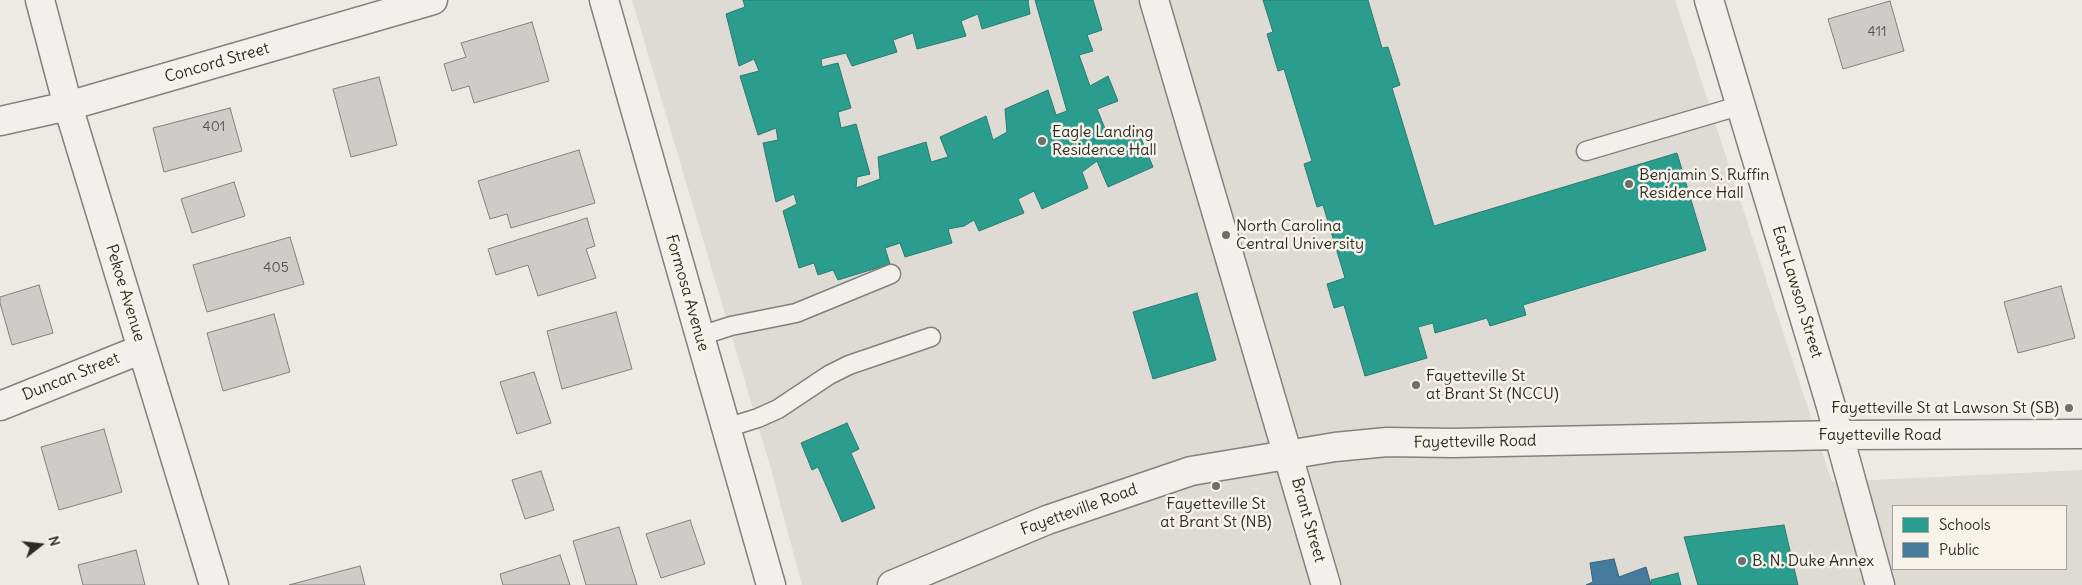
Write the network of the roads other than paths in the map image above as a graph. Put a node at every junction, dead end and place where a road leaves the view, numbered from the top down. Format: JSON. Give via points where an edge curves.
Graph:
{"nodes":[{"id":1,"x":40,"y":0,"type":"edge"},
{"id":2,"x":433,"y":0,"type":"edge"},
{"id":3,"x":604,"y":0,"type":"edge"},
{"id":4,"x":1154,"y":0,"type":"edge"},
{"id":5,"x":1709,"y":0,"type":"edge"},
{"id":6,"x":1742,"y":105,"type":"junction"},
{"id":7,"x":68,"y":106,"type":"junction"},
{"id":8,"x":0,"y":121,"type":"edge"},
{"id":9,"x":1586,"y":151,"type":"dead end"},
{"id":10,"x":891,"y":274,"type":"dead end"},
{"id":11,"x":700,"y":336,"type":"junction"},
{"id":12,"x":931,"y":337,"type":"dead end"},
{"id":13,"x":142,"y":349,"type":"junction"},
{"id":14,"x":0,"y":406,"type":"edge"},
{"id":15,"x":726,"y":428,"type":"junction"},
{"id":16,"x":2082,"y":434,"type":"edge"},
{"id":17,"x":1839,"y":435,"type":"junction"},
{"id":18,"x":1289,"y":456,"type":"junction"},
{"id":19,"x":214,"y":585,"type":"edge"},
{"id":20,"x":771,"y":585,"type":"edge"},
{"id":21,"x":892,"y":585,"type":"edge"},
{"id":22,"x":1326,"y":585,"type":"edge"},
{"id":23,"x":1880,"y":585,"type":"edge"}],
"edges":[{"from":1,"to":7,"type":"street","name":"Pekoe Avenue"},
{"from":2,"to":7,"type":"street","name":"Concord Street"},
{"from":3,"to":11,"type":"street","name":"Formosa Avenue"},
{"from":4,"to":18,"type":"street","name":"Brant Street"},
{"from":5,"to":6,"type":"street","name":"East Lawson Street"},
{"from":6,"to":9,"type":"lane"},
{"from":6,"to":17,"type":"street","name":"East Lawson Street"},
{"from":7,"to":8,"type":"street","name":"Concord Street"},
{"from":7,"to":13,"type":"street","name":"Pekoe Avenue"},
{"from":10,"to":11,"type":"lane","via":[[796,312]]},
{"from":11,"to":15,"type":"street","name":"Formosa Avenue"},
{"from":12,"to":15,"type":"lane","via":[[849,365],[778,409]]},
{"from":13,"to":14,"type":"street","name":"Duncan Street"},
{"from":13,"to":19,"type":"street","name":"Pekoe Avenue"},
{"from":15,"to":20,"type":"street","name":"Formosa Avenue"},
{"from":16,"to":17,"type":"street","name":"Fayetteville Road"},
{"from":17,"to":18,"type":"street","name":"Fayetteville Road","via":[[1387,442]]},
{"from":17,"to":23,"type":"street","name":"East Lawson Street"},
{"from":18,"to":21,"type":"street","name":"Fayetteville Road","via":[[1191,471],[1047,520]]},
{"from":18,"to":22,"type":"street","name":"Brant Street"}]}
